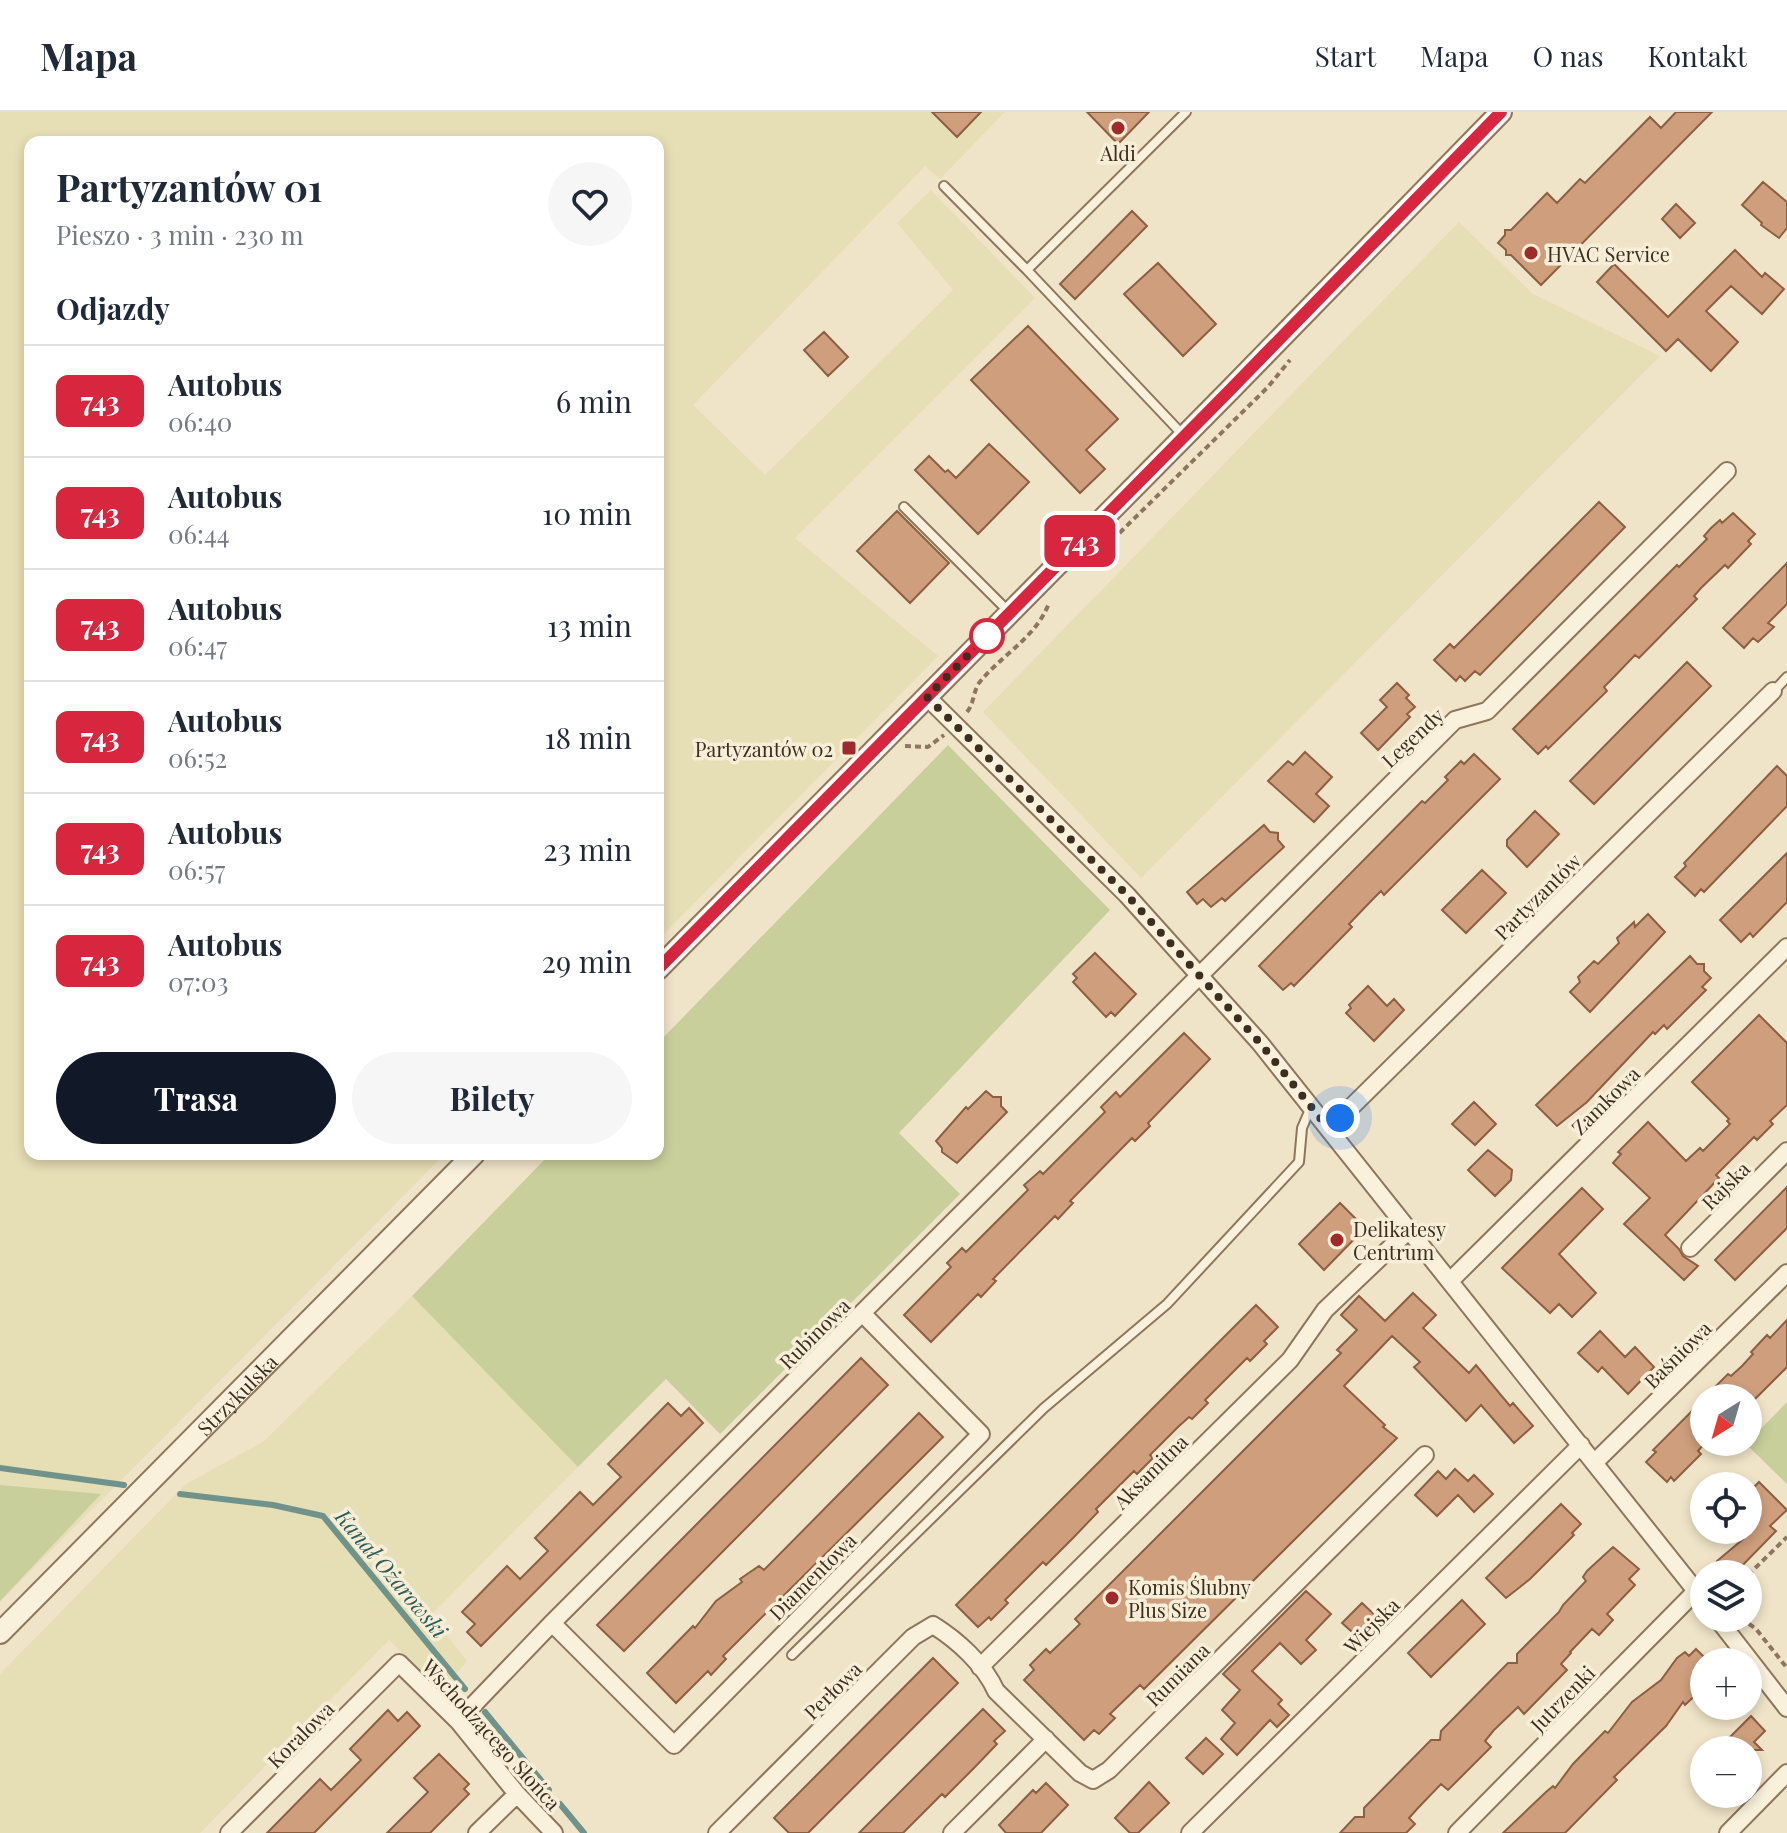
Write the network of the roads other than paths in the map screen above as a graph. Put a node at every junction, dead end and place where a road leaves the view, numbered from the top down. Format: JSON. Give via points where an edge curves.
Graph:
{"nodes":[{"id":1,"x":1186,"y":112,"type":"edge"},
{"id":2,"x":1501,"y":112,"type":"edge"},
{"id":3,"x":944,"y":186,"type":"dead end"},
{"id":4,"x":1027,"y":270,"type":"junction"},
{"id":5,"x":1184,"y":435,"type":"junction"},
{"id":6,"x":1727,"y":471,"type":"dead end"},
{"id":7,"x":904,"y":507,"type":"dead end"},
{"id":8,"x":1009,"y":613,"type":"junction"},
{"id":9,"x":1787,"y":677,"type":"edge"},
{"id":10,"x":1773,"y":691,"type":"joint"},
{"id":11,"x":927,"y":697,"type":"junction"},
{"id":12,"x":1787,"y":947,"type":"edge"},
{"id":13,"x":664,"y":963,"type":"edge"},
{"id":14,"x":1200,"y":975,"type":"junction"},
{"id":15,"x":1311,"y":1107,"type":"junction"},
{"id":16,"x":1329,"y":1129,"type":"junction"},
{"id":17,"x":1787,"y":1151,"type":"edge"},
{"id":18,"x":468,"y":1160,"type":"edge"},
{"id":19,"x":1410,"y":1229,"type":"junction"},
{"id":20,"x":1690,"y":1248,"type":"dead end"},
{"id":21,"x":1787,"y":1273,"type":"edge"},
{"id":22,"x":1450,"y":1281,"type":"junction"},
{"id":23,"x":862,"y":1313,"type":"junction"},
{"id":24,"x":1581,"y":1445,"type":"junction"},
{"id":25,"x":1425,"y":1455,"type":"dead end"},
{"id":26,"x":1594,"y":1463,"type":"junction"},
{"id":27,"x":1690,"y":1583,"type":"edge"},
{"id":28,"x":1690,"y":1606,"type":"edge"},
{"id":29,"x":552,"y":1623,"type":"junction"},
{"id":30,"x":1728,"y":1632,"type":"edge"},
{"id":31,"x":0,"y":1633,"type":"edge"},
{"id":32,"x":792,"y":1655,"type":"dead end"},
{"id":33,"x":399,"y":1663,"type":"joint"},
{"id":34,"x":980,"y":1667,"type":"junction"},
{"id":35,"x":1787,"y":1708,"type":"edge"},
{"id":36,"x":458,"y":1721,"type":"junction"},
{"id":37,"x":1046,"y":1739,"type":"junction"},
{"id":38,"x":1787,"y":1773,"type":"edge"},
{"id":39,"x":517,"y":1794,"type":"junction"},
{"id":40,"x":229,"y":1833,"type":"edge"},
{"id":41,"x":477,"y":1833,"type":"edge"},
{"id":42,"x":554,"y":1833,"type":"edge"},
{"id":43,"x":717,"y":1833,"type":"edge"},
{"id":44,"x":952,"y":1833,"type":"edge"},
{"id":45,"x":1190,"y":1833,"type":"edge"},
{"id":46,"x":1457,"y":1833,"type":"edge"},
{"id":47,"x":1728,"y":1833,"type":"edge"}],
"edges":[{"from":1,"to":4,"type":"lane"},
{"from":2,"to":5,"type":"street"},
{"from":3,"to":4,"type":"lane"},
{"from":4,"to":5,"type":"lane"},
{"from":5,"to":8,"type":"street"},
{"from":6,"to":14,"type":"street","name":"Legendy","via":[[1487,711],[1455,720]]},
{"from":7,"to":8,"type":"lane"},
{"from":8,"to":11,"type":"street"},
{"from":9,"to":10,"type":"lane"},
{"from":10,"to":16,"type":"street","name":"Partyzantów"},
{"from":11,"to":13,"type":"street"},
{"from":11,"to":14,"type":"street"},
{"from":12,"to":22,"type":"street","name":"Zamkowa"},
{"from":14,"to":15,"type":"street"},
{"from":14,"to":23,"type":"street","name":"Rubinowa"},
{"from":15,"to":16,"type":"street"},
{"from":15,"to":32,"type":"lane","via":[[1302,1128],[1299,1162],[1167,1304],[1044,1408]]},
{"from":16,"to":19,"type":"street"},
{"from":17,"to":20,"type":"street","name":"Rajska"},
{"from":18,"to":31,"type":"street","name":"Strzykulska"},
{"from":19,"to":22,"type":"street"},
{"from":19,"to":34,"type":"street","name":"Aksamitna","via":[[1325,1310],[1290,1360]]},
{"from":21,"to":26,"type":"street","name":"Baśniowa"},
{"from":22,"to":24,"type":"street"},
{"from":23,"to":29,"type":"street","name":"Rubinowa"},
{"from":23,"to":29,"type":"street","name":"Diamentowa","via":[[981,1434],[674,1745]]},
{"from":24,"to":26,"type":"street"},
{"from":24,"to":45,"type":"street","name":"Wiejska"},
{"from":25,"to":37,"type":"street","name":"Rumiana","via":[[1109,1770],[1093,1780]]},
{"from":26,"to":27,"type":"street"},
{"from":28,"to":46,"type":"street","name":"Jutrzenki"},
{"from":29,"to":36,"type":"street","name":"Rubinowa"},
{"from":30,"to":35,"type":"street"},
{"from":33,"to":36,"type":"street","name":"Wschodzącego Słońca"},
{"from":33,"to":40,"type":"street","name":"Koralowa"},
{"from":34,"to":37,"type":"street","via":[[996,1691]]},
{"from":34,"to":43,"type":"street","name":"Perłowa","via":[[933,1625],[913,1637]]},
{"from":36,"to":39,"type":"street","name":"Wschodzącego Słońca"},
{"from":37,"to":44,"type":"street"},
{"from":38,"to":47,"type":"street"},
{"from":39,"to":41,"type":"street"},
{"from":39,"to":42,"type":"street","name":"Wschodzącego Słońca"}]}
